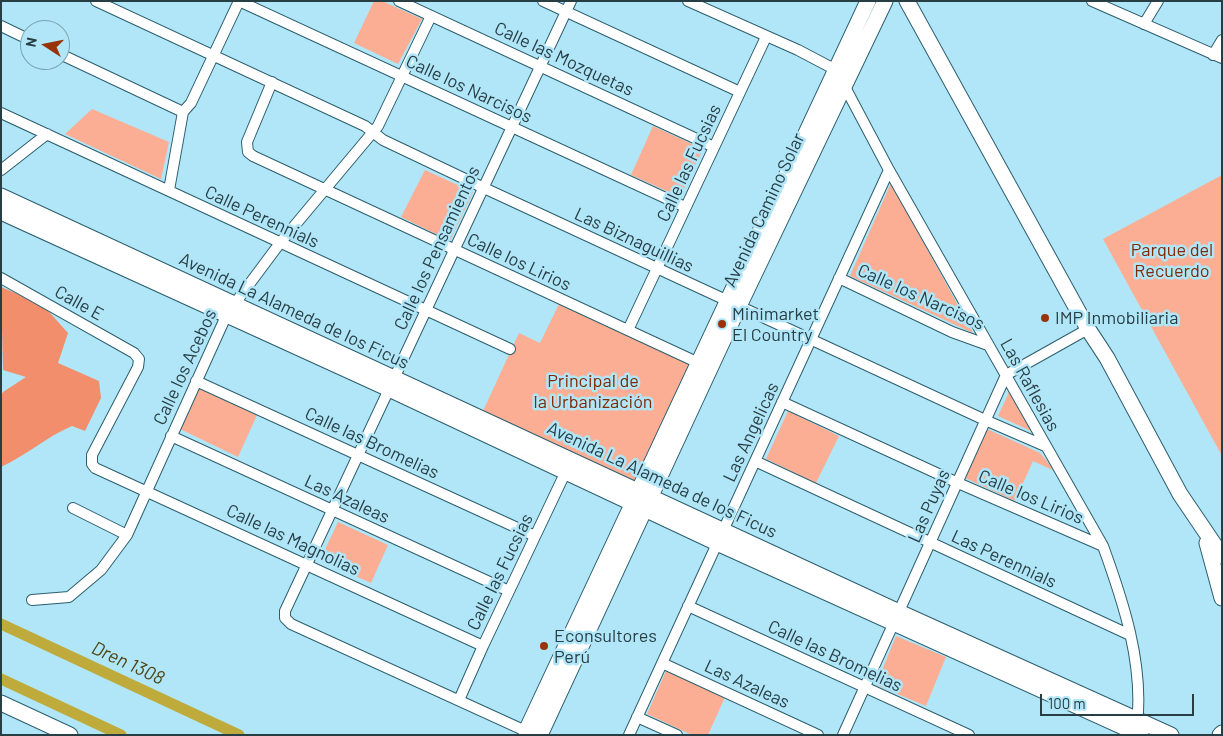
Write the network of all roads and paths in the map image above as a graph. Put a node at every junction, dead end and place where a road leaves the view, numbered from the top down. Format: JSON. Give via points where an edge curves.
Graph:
{"nodes":[{"id":1,"x":96,"y":1,"type":"edge"},
{"id":2,"x":239,"y":1,"type":"edge"},
{"id":3,"x":400,"y":1,"type":"edge"},
{"id":4,"x":543,"y":1,"type":"edge"},
{"id":5,"x":571,"y":1,"type":"edge"},
{"id":6,"x":688,"y":1,"type":"edge"},
{"id":7,"x":868,"y":1,"type":"edge"},
{"id":8,"x":884,"y":1,"type":"edge"},
{"id":9,"x":907,"y":1,"type":"edge"},
{"id":10,"x":1092,"y":1,"type":"edge"},
{"id":11,"x":1158,"y":1,"type":"edge"},
{"id":12,"x":566,"y":12,"type":"junction"},
{"id":13,"x":431,"y":16,"type":"junction"},
{"id":14,"x":1144,"y":24,"type":"junction"},
{"id":15,"x":1,"y":26,"type":"edge"},
{"id":16,"x":20,"y":35,"type":"edge"},
{"id":17,"x":766,"y":37,"type":"junction"},
{"id":18,"x":1222,"y":40,"type":"edge"},
{"id":19,"x":213,"y":55,"type":"junction"},
{"id":20,"x":1218,"y":57,"type":"edge"},
{"id":21,"x":70,"y":59,"type":"edge"},
{"id":22,"x":541,"y":66,"type":"junction"},
{"id":23,"x":836,"y":70,"type":"junction"},
{"id":24,"x":402,"y":76,"type":"junction"},
{"id":25,"x":272,"y":82,"type":"junction"},
{"id":26,"x":844,"y":84,"type":"junction"},
{"id":27,"x":740,"y":92,"type":"junction"},
{"id":28,"x":183,"y":112,"type":"junction"},
{"id":29,"x":1,"y":113,"type":"edge"},
{"id":30,"x":511,"y":127,"type":"junction"},
{"id":31,"x":373,"y":132,"type":"junction"},
{"id":32,"x":47,"y":134,"type":"junction"},
{"id":33,"x":714,"y":147,"type":"junction"},
{"id":34,"x":1,"y":170,"type":"edge"},
{"id":35,"x":889,"y":170,"type":"junction"},
{"id":36,"x":484,"y":188,"type":"junction"},
{"id":37,"x":325,"y":189,"type":"junction"},
{"id":38,"x":169,"y":190,"type":"junction"},
{"id":39,"x":1,"y":196,"type":"edge"},
{"id":40,"x":686,"y":207,"type":"junction"},
{"id":41,"x":1,"y":212,"type":"edge"},
{"id":42,"x":280,"y":243,"type":"junction"},
{"id":43,"x":455,"y":250,"type":"junction"},
{"id":44,"x":657,"y":269,"type":"junction"},
{"id":45,"x":1,"y":278,"type":"edge"},
{"id":46,"x":840,"y":278,"type":"junction"},
{"id":47,"x":734,"y":304,"type":"junction"},
{"id":48,"x":231,"y":309,"type":"junction"},
{"id":49,"x":426,"y":310,"type":"junction"},
{"id":50,"x":1088,"y":329,"type":"junction"},
{"id":51,"x":628,"y":330,"type":"junction"},
{"id":52,"x":811,"y":340,"type":"junction"},
{"id":53,"x":988,"y":345,"type":"junction"},
{"id":54,"x":510,"y":349,"type":"dead end"},
{"id":55,"x":705,"y":366,"type":"junction"},
{"id":56,"x":1006,"y":375,"type":"junction"},
{"id":57,"x":196,"y":381,"type":"junction"},
{"id":58,"x":392,"y":383,"type":"junction"},
{"id":59,"x":782,"y":402,"type":"junction"},
{"id":60,"x":985,"y":420,"type":"junction"},
{"id":61,"x":171,"y":436,"type":"junction"},
{"id":62,"x":1046,"y":446,"type":"junction"},
{"id":63,"x":358,"y":454,"type":"junction"},
{"id":64,"x":755,"y":461,"type":"junction"},
{"id":65,"x":92,"y":464,"type":"joint"},
{"id":66,"x":568,"y":466,"type":"junction"},
{"id":67,"x":958,"y":484,"type":"junction"},
{"id":68,"x":145,"y":490,"type":"junction"},
{"id":69,"x":642,"y":499,"type":"junction"},
{"id":70,"x":73,"y":508,"type":"dead end"},
{"id":71,"x":332,"y":510,"type":"junction"},
{"id":72,"x":1201,"y":526,"type":"junction"},
{"id":73,"x":724,"y":529,"type":"junction"},
{"id":74,"x":127,"y":535,"type":"junction"},
{"id":75,"x":535,"y":536,"type":"junction"},
{"id":76,"x":717,"y":543,"type":"junction"},
{"id":77,"x":930,"y":544,"type":"junction"},
{"id":78,"x":1103,"y":546,"type":"junction"},
{"id":79,"x":1222,"y":556,"type":"edge"},
{"id":80,"x":306,"y":563,"type":"junction"},
{"id":81,"x":509,"y":590,"type":"junction"},
{"id":82,"x":1222,"y":598,"type":"edge"},
{"id":83,"x":32,"y":600,"type":"dead end"},
{"id":84,"x":688,"y":606,"type":"junction"},
{"id":85,"x":897,"y":617,"type":"junction"},
{"id":86,"x":1130,"y":635,"type":"junction"},
{"id":87,"x":483,"y":646,"type":"junction"},
{"id":88,"x":662,"y":663,"type":"junction"},
{"id":89,"x":865,"y":687,"type":"junction"},
{"id":90,"x":459,"y":700,"type":"junction"},
{"id":91,"x":1,"y":703,"type":"edge"},
{"id":92,"x":637,"y":717,"type":"junction"},
{"id":93,"x":1137,"y":730,"type":"edge"},
{"id":94,"x":534,"y":734,"type":"edge"},
{"id":95,"x":70,"y":735,"type":"edge"},
{"id":96,"x":630,"y":735,"type":"edge"},
{"id":97,"x":677,"y":735,"type":"edge"},
{"id":98,"x":818,"y":735,"type":"edge"},
{"id":99,"x":843,"y":735,"type":"edge"},
{"id":100,"x":969,"y":735,"type":"edge"},
{"id":101,"x":1171,"y":735,"type":"edge"}],
"edges":[{"from":1,"to":19,"type":"street","name":"Las Biznaguillias"},
{"from":2,"to":19,"type":"street"},
{"from":2,"to":24,"type":"street","name":"Calle los Narcisos"},
{"from":3,"to":13,"type":"street","name":"Calle las Mozquetas"},
{"from":4,"to":12,"type":"street"},
{"from":5,"to":12,"type":"street","name":"Calle los Pensamientos"},
{"from":6,"to":17,"type":"street"},
{"from":7,"to":23,"type":"street","name":"Avenida Camino Solar"},
{"from":8,"to":26,"type":"street","name":"Avenida Camino Solar"},
{"from":9,"to":50,"type":"street"},
{"from":10,"to":14,"type":"street"},
{"from":11,"to":14,"type":"street"},
{"from":12,"to":22,"type":"street","name":"Calle los Pensamientos"},
{"from":12,"to":27,"type":"street"},
{"from":13,"to":22,"type":"street","name":"Calle las Mozquetas"},
{"from":13,"to":24,"type":"street","name":"Calle los Acebos"},
{"from":14,"to":20,"type":"street"},
{"from":15,"to":16,"type":"street"},
{"from":17,"to":23,"type":"street"},
{"from":17,"to":27,"type":"street","name":"Calle las Fucsias"},
{"from":18,"to":20,"type":"street"},
{"from":19,"to":25,"type":"street","name":"Las Biznaguillias"},
{"from":19,"to":28,"type":"street","via":[[191,103]]},
{"from":21,"to":28,"type":"street"},
{"from":22,"to":30,"type":"street","name":"Calle los Pensamientos"},
{"from":22,"to":33,"type":"street","name":"Calle las Mozquetas"},
{"from":23,"to":26,"type":"street","name":"Las Raflesias"},
{"from":23,"to":47,"type":"street","name":"Avenida Camino Solar"},
{"from":24,"to":30,"type":"street","name":"Calle los Narcisos"},
{"from":24,"to":31,"type":"street","name":"Calle los Acebos"},
{"from":25,"to":31,"type":"street","name":"Las Biznaguillias"},
{"from":25,"to":37,"type":"street","name":"Calle los Lirios","via":[[247,142],[248,152]]},
{"from":26,"to":35,"type":"street","name":"Las Raflesias"},
{"from":26,"to":47,"type":"street","name":"Avenida Camino Solar"},
{"from":27,"to":33,"type":"street","name":"Calle las Fucsias"},
{"from":28,"to":38,"type":"street"},
{"from":29,"to":32,"type":"street","name":"Calle Perennials"},
{"from":30,"to":36,"type":"street","name":"Calle los Pensamientos"},
{"from":30,"to":40,"type":"street","name":"Calle los Narcisos"},
{"from":31,"to":36,"type":"street","name":"Las Biznaguillias","via":[[383,140]]},
{"from":31,"to":37,"type":"street","name":"Calle los Acebos"},
{"from":32,"to":34,"type":"street"},
{"from":32,"to":38,"type":"street","name":"Calle Perennials"},
{"from":33,"to":40,"type":"street","name":"Calle las Fucsias"},
{"from":35,"to":46,"type":"street","name":"Las Angelicas"},
{"from":35,"to":53,"type":"street","name":"Las Raflesias"},
{"from":36,"to":43,"type":"street","name":"Calle los Pensamientos"},
{"from":36,"to":44,"type":"street","name":"Las Biznaguillias"},
{"from":37,"to":42,"type":"street","name":"Calle los Acebos"},
{"from":37,"to":43,"type":"street","name":"Calle los Lirios"},
{"from":38,"to":42,"type":"street","name":"Calle Perennials"},
{"from":39,"to":48,"type":"street","name":"Avenida La Alameda de los Ficus"},
{"from":40,"to":44,"type":"street","name":"Calle las Fucsias"},
{"from":41,"to":48,"type":"street","name":"Avenida La Alameda de los Ficus"},
{"from":42,"to":48,"type":"street","name":"Calle los Acebos"},
{"from":42,"to":49,"type":"street","name":"Calle Perennials"},
{"from":43,"to":49,"type":"street","name":"Calle los Pensamientos"},
{"from":43,"to":51,"type":"street","name":"Calle los Lirios"},
{"from":44,"to":47,"type":"street","name":"Las Biznaguillias"},
{"from":44,"to":51,"type":"street","name":"Calle las Fucsias"},
{"from":45,"to":65,"type":"street","name":"Calle E","via":[[134,353],[139,359],[138,368],[92,455]]},
{"from":46,"to":52,"type":"street","name":"Las Angelicas"},
{"from":46,"to":53,"type":"street","name":"Calle los Narcisos","via":[[952,332]]},
{"from":47,"to":52,"type":"street","name":"Las Biznaguillias"},
{"from":47,"to":55,"type":"street","name":"Avenida Camino Solar"},
{"from":48,"to":57,"type":"street","name":"Calle los Acebos"},
{"from":48,"to":58,"type":"street","name":"Avenida La Alameda de los Ficus"},
{"from":49,"to":54,"type":"street","name":"Calle Perennials"},
{"from":49,"to":58,"type":"street","name":"Calle los Pensamientos"},
{"from":50,"to":56,"type":"street"},
{"from":50,"to":72,"type":"street","via":[[1108,358],[1180,494]]},
{"from":51,"to":55,"type":"street","name":"Calle los Lirios"},
{"from":52,"to":59,"type":"street","name":"Las Angelicas"},
{"from":52,"to":60,"type":"street","name":"Las Biznaguillias"},
{"from":53,"to":56,"type":"street","name":"Las Raflesias"},
{"from":55,"to":69,"type":"street","name":"Avenida Camino Solar"},
{"from":56,"to":60,"type":"street","name":"Las Puyas"},
{"from":56,"to":62,"type":"street","name":"Las Raflesias"},
{"from":57,"to":61,"type":"street","name":"Calle los Acebos"},
{"from":57,"to":63,"type":"street","name":"Calle las Bromelias"},
{"from":58,"to":63,"type":"street","name":"Calle los Pensamientos"},
{"from":58,"to":66,"type":"street","name":"Avenida La Alameda de los Ficus"},
{"from":59,"to":64,"type":"street","name":"Las Angelicas"},
{"from":59,"to":67,"type":"street","name":"Calle los Lirios"},
{"from":60,"to":62,"type":"street","name":"Las Biznaguillias"},
{"from":60,"to":67,"type":"street","name":"Las Puyas"},
{"from":61,"to":68,"type":"street","name":"Calle los Acebos"},
{"from":61,"to":71,"type":"street","name":"Las Azaleas"},
{"from":62,"to":78,"type":"street","name":"Las Raflesias"},
{"from":63,"to":71,"type":"street","name":"Calle los Pensamientos"},
{"from":63,"to":75,"type":"street","name":"Calle las Bromelias"},
{"from":64,"to":73,"type":"street","name":"Las Angelicas"},
{"from":64,"to":77,"type":"street","name":"Las Perennials"},
{"from":65,"to":68,"type":"street","name":"Calle las Magnolias"},
{"from":66,"to":69,"type":"street","name":"Avenida La Alameda de los Ficus"},
{"from":66,"to":75,"type":"street","name":"Calle las Fucsias"},
{"from":67,"to":77,"type":"street","name":"Las Puyas"},
{"from":67,"to":78,"type":"street","name":"Calle los Lirios"},
{"from":68,"to":74,"type":"street","name":"Calle los Acebos"},
{"from":68,"to":80,"type":"street","name":"Calle las Magnolias"},
{"from":69,"to":73,"type":"street","name":"Avenida La Alameda de los Ficus"},
{"from":69,"to":76,"type":"street","name":"Avenida La Alameda de los Ficus"},
{"from":69,"to":94,"type":"street","name":"Avenida Camino Solar"},
{"from":70,"to":74,"type":"street"},
{"from":71,"to":80,"type":"street","name":"Calle los Pensamientos"},
{"from":71,"to":81,"type":"street","name":"Las Azaleas"},
{"from":72,"to":79,"type":"street"},
{"from":72,"to":82,"type":"street"},
{"from":73,"to":76,"type":"street","name":"Las Angelicas"},
{"from":73,"to":85,"type":"street","name":"Avenida La Alameda de los Ficus"},
{"from":74,"to":83,"type":"street","name":"Calle los Acebos","via":[[101,570],[69,597]]},
{"from":75,"to":81,"type":"street","name":"Calle las Fucsias"},
{"from":76,"to":84,"type":"street","name":"Las Angelicas"},
{"from":76,"to":85,"type":"street","name":"Avenida La Alameda de los Ficus"},
{"from":77,"to":85,"type":"street","name":"Las Puyas"},
{"from":77,"to":86,"type":"street","name":"Las Perennials"},
{"from":78,"to":86,"type":"street","name":"Las Raflesias"},
{"from":80,"to":87,"type":"street","name":"Calle las Magnolias"},
{"from":80,"to":90,"type":"street","name":"Calle los Pensamientos","via":[[285,611],[285,618],[291,624]]},
{"from":81,"to":87,"type":"street","name":"Calle las Fucsias"},
{"from":84,"to":88,"type":"street","name":"Las Angelicas"},
{"from":84,"to":89,"type":"street","name":"Calle las Bromelias"},
{"from":85,"to":89,"type":"street","name":"Las Puyas"},
{"from":85,"to":93,"type":"street","name":"Avenida La Alameda de los Ficus"},
{"from":86,"to":93,"type":"street","name":"Las Raflesias","via":[[1136,668]]},
{"from":87,"to":90,"type":"street","name":"Calle las Fucsias"},
{"from":88,"to":92,"type":"street","name":"Las Angelicas"},
{"from":88,"to":98,"type":"street","name":"Las Azaleas"},
{"from":89,"to":99,"type":"street","name":"Las Puyas"},
{"from":89,"to":100,"type":"street","name":"Calle las Bromelias"},
{"from":90,"to":94,"type":"street"},
{"from":91,"to":95,"type":"street"},
{"from":92,"to":96,"type":"street","name":"Las Angelicas"},
{"from":92,"to":97,"type":"street"},
{"from":93,"to":101,"type":"street","name":"Avenida La Alameda de los Ficus"}]}
